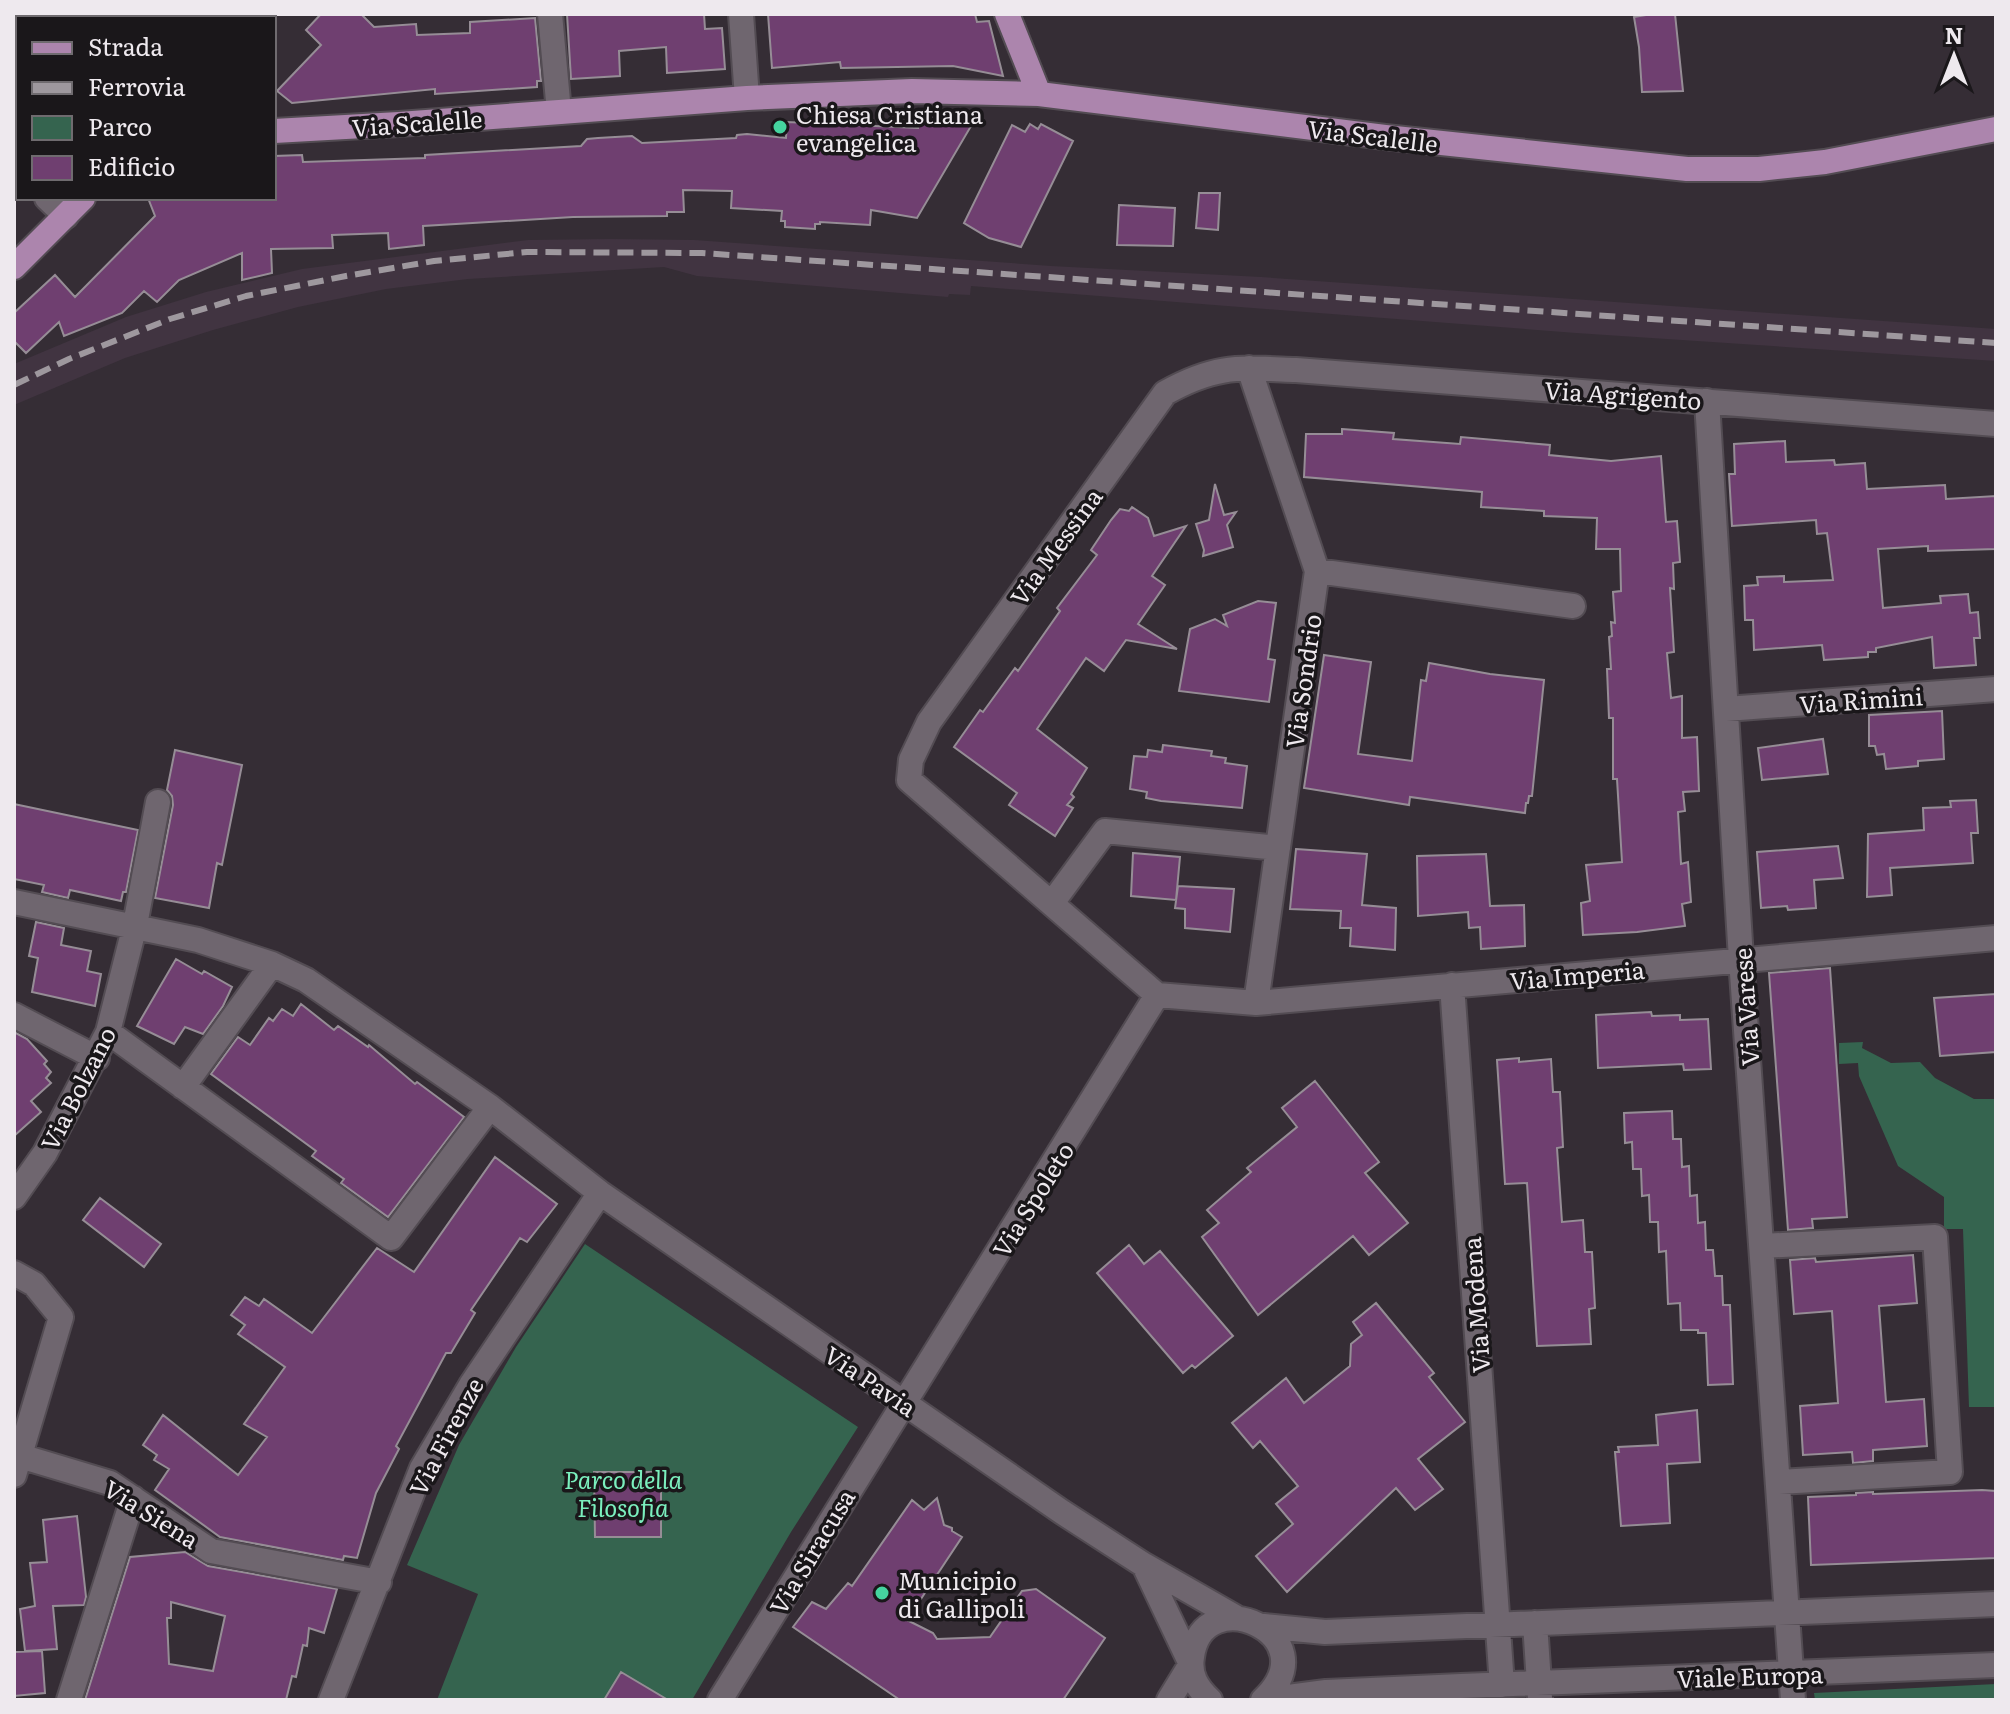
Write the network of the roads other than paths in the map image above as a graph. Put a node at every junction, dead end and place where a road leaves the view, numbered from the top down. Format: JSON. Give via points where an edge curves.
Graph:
{"nodes":[{"id":1,"x":550,"y":14,"type":"edge"},
{"id":2,"x":741,"y":14,"type":"edge"},
{"id":3,"x":1007,"y":14,"type":"edge"},
{"id":4,"x":1039,"y":94,"type":"junction"},
{"id":5,"x":747,"y":98,"type":"junction"},
{"id":6,"x":559,"y":112,"type":"junction"},
{"id":7,"x":1996,"y":129,"type":"edge"},
{"id":8,"x":276,"y":131,"type":"edge"},
{"id":9,"x":53,"y":200,"type":"edge"},
{"id":10,"x":75,"y":207,"type":"edge"},
{"id":11,"x":14,"y":267,"type":"edge"},
{"id":12,"x":1249,"y":368,"type":"junction"},
{"id":13,"x":1707,"y":401,"type":"junction"},
{"id":14,"x":1996,"y":424,"type":"edge"},
{"id":15,"x":1317,"y":571,"type":"junction"},
{"id":16,"x":1573,"y":606,"type":"dead end"},
{"id":17,"x":1996,"y":689,"type":"edge"},
{"id":18,"x":1726,"y":709,"type":"junction"},
{"id":19,"x":158,"y":802,"type":"dead end"},
{"id":20,"x":1278,"y":848,"type":"junction"},
{"id":21,"x":14,"y":902,"type":"edge"},
{"id":22,"x":1052,"y":903,"type":"junction"},
{"id":23,"x":135,"y":925,"type":"junction"},
{"id":24,"x":1996,"y":938,"type":"edge"},
{"id":25,"x":1741,"y":959,"type":"junction"},
{"id":26,"x":272,"y":964,"type":"junction"},
{"id":27,"x":1452,"y":985,"type":"junction"},
{"id":28,"x":1157,"y":995,"type":"junction"},
{"id":29,"x":1256,"y":1003,"type":"junction"},
{"id":30,"x":14,"y":1015,"type":"edge"},
{"id":31,"x":108,"y":1032,"type":"junction"},
{"id":32,"x":97,"y":1058,"type":"junction"},
{"id":33,"x":183,"y":1087,"type":"junction"},
{"id":34,"x":490,"y":1107,"type":"junction"},
{"id":35,"x":600,"y":1193,"type":"junction"},
{"id":36,"x":14,"y":1197,"type":"edge"},
{"id":37,"x":1762,"y":1246,"type":"junction"},
{"id":38,"x":14,"y":1273,"type":"edge"},
{"id":39,"x":902,"y":1402,"type":"junction"},
{"id":40,"x":17,"y":1466,"type":"edge"},
{"id":41,"x":1779,"y":1482,"type":"junction"},
{"id":42,"x":133,"y":1498,"type":"junction"},
{"id":43,"x":1144,"y":1565,"type":"junction"},
{"id":44,"x":379,"y":1582,"type":"junction"},
{"id":45,"x":1996,"y":1604,"type":"edge"},
{"id":46,"x":1788,"y":1612,"type":"junction"},
{"id":47,"x":1235,"y":1617,"type":"junction"},
{"id":48,"x":1535,"y":1623,"type":"junction"},
{"id":49,"x":1498,"y":1625,"type":"junction"},
{"id":50,"x":1264,"y":1626,"type":"junction"},
{"id":51,"x":1191,"y":1664,"type":"junction"},
{"id":52,"x":1996,"y":1665,"type":"edge"},
{"id":53,"x":1792,"y":1674,"type":"junction"},
{"id":54,"x":1502,"y":1685,"type":"junction"},
{"id":55,"x":1540,"y":1692,"type":"edge"},
{"id":56,"x":69,"y":1700,"type":"edge"},
{"id":57,"x":331,"y":1700,"type":"edge"},
{"id":58,"x":720,"y":1700,"type":"edge"},
{"id":59,"x":1169,"y":1700,"type":"edge"},
{"id":60,"x":1210,"y":1700,"type":"edge"},
{"id":61,"x":1263,"y":1700,"type":"edge"},
{"id":62,"x":1793,"y":1700,"type":"edge"}],
"edges":[{"from":1,"to":6,"type":"street"},
{"from":2,"to":5,"type":"street"},
{"from":3,"to":4,"type":"main road"},
{"from":4,"to":5,"type":"main road","name":"Via Scalelle","via":[[912,91]]},
{"from":4,"to":7,"type":"main road","name":"Via Scalelle","via":[[1687,169],[1825,162]]},
{"from":5,"to":6,"type":"main road","name":"Via Scalelle"},
{"from":6,"to":8,"type":"main road","name":"Via Scalelle"},
{"from":9,"to":10,"type":"street"},
{"from":10,"to":11,"type":"main road"},
{"from":12,"to":13,"type":"street","name":"Via Agrigento"},
{"from":12,"to":15,"type":"street","name":"Via Sondrio"},
{"from":12,"to":22,"type":"street","name":"Via Messina","via":[[1196,376],[1165,393],[929,722],[911,760],[909,780]]},
{"from":13,"to":14,"type":"street","name":"Via Agrigento"},
{"from":13,"to":18,"type":"street","name":"Via Varese"},
{"from":15,"to":16,"type":"street"},
{"from":15,"to":20,"type":"street","name":"Via Sondrio"},
{"from":17,"to":18,"type":"street","name":"Via Rimini"},
{"from":18,"to":25,"type":"street","name":"Via Varese"},
{"from":19,"to":23,"type":"street","name":"Via Bolzano"},
{"from":20,"to":22,"type":"street","via":[[1105,831]]},
{"from":20,"to":29,"type":"street","name":"Via Sondrio"},
{"from":21,"to":23,"type":"street","name":"Via Pavia"},
{"from":22,"to":28,"type":"street"},
{"from":23,"to":26,"type":"street","name":"Via Pavia"},
{"from":23,"to":31,"type":"street","name":"Via Bolzano"},
{"from":24,"to":25,"type":"street","name":"Via Imperia"},
{"from":25,"to":27,"type":"street","name":"Via Imperia"},
{"from":25,"to":37,"type":"street","name":"Via Varese"},
{"from":26,"to":33,"type":"street"},
{"from":26,"to":34,"type":"street","name":"Via Pavia","via":[[306,980]]},
{"from":27,"to":29,"type":"street","name":"Via Imperia"},
{"from":27,"to":49,"type":"street","name":"Via Modena"},
{"from":28,"to":29,"type":"street","name":"Via Imperia"},
{"from":28,"to":39,"type":"street","name":"Via Spoleto"},
{"from":30,"to":32,"type":"street"},
{"from":31,"to":32,"type":"street","name":"Via Bolzano"},
{"from":31,"to":33,"type":"street"},
{"from":32,"to":36,"type":"street","name":"Via Bolzano","via":[[45,1153]]},
{"from":33,"to":34,"type":"street","via":[[391,1238]]},
{"from":34,"to":35,"type":"street","name":"Via Pavia"},
{"from":35,"to":39,"type":"street","name":"Via Pavia"},
{"from":35,"to":44,"type":"street","name":"Via Firenze","via":[[422,1468]]},
{"from":37,"to":41,"type":"street","name":"Via Varese"},
{"from":37,"to":41,"type":"street","via":[[1935,1237],[1950,1472]]},
{"from":38,"to":40,"type":"street","via":[[34,1284],[61,1317]]},
{"from":39,"to":43,"type":"street","name":"Via Pavia"},
{"from":39,"to":58,"type":"street","name":"Via Siracusa"},
{"from":40,"to":42,"type":"street","name":"Via Siena","via":[[110,1483]]},
{"from":41,"to":46,"type":"street","name":"Via Varese"},
{"from":42,"to":44,"type":"street","name":"Via Siena","via":[[211,1551]]},
{"from":42,"to":56,"type":"street"},
{"from":43,"to":47,"type":"street","name":"Via Pavia"},
{"from":43,"to":51,"type":"street"},
{"from":44,"to":57,"type":"street","name":"Via Firenze"},
{"from":45,"to":46,"type":"street"},
{"from":46,"to":48,"type":"street"},
{"from":46,"to":53,"type":"street","name":"Via Varese"},
{"from":47,"to":50,"type":"street","name":"Via Pavia"},
{"from":47,"to":51,"type":"street","via":[[1209,1626],[1193,1649]]},
{"from":48,"to":49,"type":"street"},
{"from":48,"to":55,"type":"street"},
{"from":49,"to":50,"type":"street","via":[[1325,1632]]},
{"from":49,"to":54,"type":"street","name":"Via Modena"},
{"from":50,"to":61,"type":"street","via":[[1280,1649],[1282,1663],[1280,1677]]},
{"from":51,"to":59,"type":"street"},
{"from":51,"to":60,"type":"street","via":[[1193,1678]]},
{"from":52,"to":53,"type":"street","name":"Viale Europa"},
{"from":53,"to":55,"type":"street","name":"Viale Europa"},
{"from":53,"to":62,"type":"street","name":"Via Varese"},
{"from":54,"to":55,"type":"street","name":"Viale Europa"},
{"from":54,"to":61,"type":"street","name":"Viale Europa","via":[[1326,1692]]}]}
